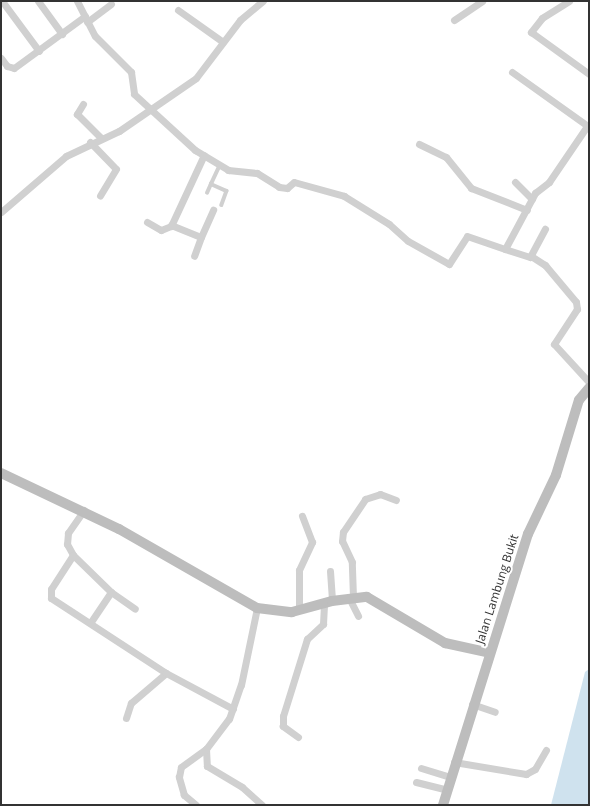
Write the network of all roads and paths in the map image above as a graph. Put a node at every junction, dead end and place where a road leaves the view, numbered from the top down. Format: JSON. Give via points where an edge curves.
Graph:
{"nodes":[{"id":1,"x":2,"y":1,"type":"edge"},
{"id":2,"x":38,"y":1,"type":"edge"},
{"id":3,"x":77,"y":1,"type":"edge"},
{"id":4,"x":263,"y":1,"type":"edge"},
{"id":5,"x":482,"y":1,"type":"edge"},
{"id":6,"x":569,"y":1,"type":"edge"},
{"id":7,"x":111,"y":4,"type":"dead end"},
{"id":8,"x":178,"y":10,"type":"dead end"},
{"id":9,"x":86,"y":19,"type":"junction"},
{"id":10,"x":454,"y":20,"type":"dead end"},
{"id":11,"x":62,"y":34,"type":"junction"},
{"id":12,"x":222,"y":42,"type":"junction"},
{"id":13,"x":39,"y":51,"type":"junction"},
{"id":14,"x":1,"y":58,"type":"edge"},
{"id":15,"x":512,"y":72,"type":"dead end"},
{"id":16,"x":589,"y":74,"type":"edge"},
{"id":17,"x":82,"y":104,"type":"dead end"},
{"id":18,"x":148,"y":110,"type":"junction"},
{"id":19,"x":588,"y":127,"type":"edge"},
{"id":20,"x":100,"y":138,"type":"junction"},
{"id":21,"x":90,"y":142,"type":"junction"},
{"id":22,"x":419,"y":144,"type":"dead end"},
{"id":23,"x":204,"y":155,"type":"junction"},
{"id":24,"x":220,"y":165,"type":"junction"},
{"id":25,"x":515,"y":182,"type":"dead end"},
{"id":26,"x":211,"y":184,"type":"junction"},
{"id":27,"x":207,"y":192,"type":"dead end"},
{"id":28,"x":100,"y":196,"type":"dead end"},
{"id":29,"x":532,"y":198,"type":"junction"},
{"id":30,"x":222,"y":205,"type":"dead end"},
{"id":31,"x":214,"y":210,"type":"dead end"},
{"id":32,"x":527,"y":210,"type":"junction"},
{"id":33,"x":1,"y":212,"type":"edge"},
{"id":34,"x":147,"y":222,"type":"dead end"},
{"id":35,"x":171,"y":224,"type":"junction"},
{"id":36,"x":545,"y":229,"type":"dead end"},
{"id":37,"x":201,"y":237,"type":"junction"},
{"id":38,"x":505,"y":250,"type":"junction"},
{"id":39,"x":194,"y":256,"type":"dead end"},
{"id":40,"x":531,"y":256,"type":"junction"},
{"id":41,"x":589,"y":382,"type":"edge"},
{"id":42,"x":589,"y":388,"type":"edge"},
{"id":43,"x":1,"y":473,"type":"edge"},
{"id":44,"x":396,"y":500,"type":"dead end"},
{"id":45,"x":84,"y":510,"type":"junction"},
{"id":46,"x":302,"y":516,"type":"dead end"},
{"id":47,"x":73,"y":555,"type":"junction"},
{"id":48,"x":330,"y":571,"type":"dead end"},
{"id":49,"x":111,"y":592,"type":"junction"},
{"id":50,"x":351,"y":598,"type":"junction"},
{"id":51,"x":328,"y":602,"type":"junction"},
{"id":52,"x":257,"y":608,"type":"junction"},
{"id":53,"x":135,"y":609,"type":"dead end"},
{"id":54,"x":299,"y":610,"type":"junction"},
{"id":55,"x":358,"y":616,"type":"dead end"},
{"id":56,"x":90,"y":623,"type":"junction"},
{"id":57,"x":490,"y":653,"type":"junction"},
{"id":58,"x":166,"y":673,"type":"junction"},
{"id":59,"x":472,"y":704,"type":"junction"},
{"id":60,"x":233,"y":709,"type":"junction"},
{"id":61,"x":495,"y":712,"type":"dead end"},
{"id":62,"x":126,"y":718,"type":"dead end"},
{"id":63,"x":298,"y":737,"type":"dead end"},
{"id":64,"x":206,"y":749,"type":"junction"},
{"id":65,"x":546,"y":750,"type":"dead end"},
{"id":66,"x":454,"y":762,"type":"junction"},
{"id":67,"x":421,"y":768,"type":"dead end"},
{"id":68,"x":451,"y":777,"type":"junction"},
{"id":69,"x":416,"y":782,"type":"dead end"},
{"id":70,"x":447,"y":790,"type":"junction"},
{"id":71,"x":196,"y":805,"type":"edge"},
{"id":72,"x":262,"y":805,"type":"edge"},
{"id":73,"x":443,"y":805,"type":"edge"}],
"edges":[{"from":1,"to":13,"type":"street"},
{"from":2,"to":11,"type":"street"},
{"from":3,"to":9,"type":"street"},
{"from":4,"to":12,"type":"street","via":[[240,20]]},
{"from":5,"to":10,"type":"street"},
{"from":6,"to":16,"type":"street","via":[[542,18],[531,32]]},
{"from":7,"to":9,"type":"street"},
{"from":8,"to":12,"type":"street"},
{"from":9,"to":11,"type":"street"},
{"from":9,"to":18,"type":"street","via":[[95,36],[131,72],[132,90]]},
{"from":11,"to":13,"type":"street"},
{"from":12,"to":18,"type":"street","via":[[196,78]]},
{"from":13,"to":14,"type":"street","via":[[11,68]]},
{"from":15,"to":19,"type":"street"},
{"from":17,"to":20,"type":"street","via":[[77,114]]},
{"from":18,"to":20,"type":"street","via":[[119,131]]},
{"from":18,"to":23,"type":"street","via":[[184,142]]},
{"from":19,"to":29,"type":"street","via":[[549,182]]},
{"from":20,"to":21,"type":"street"},
{"from":21,"to":28,"type":"street","via":[[116,169]]},
{"from":21,"to":33,"type":"street","via":[[53,165],[31,189]]},
{"from":22,"to":32,"type":"street","via":[[446,157],[470,188]]},
{"from":23,"to":24,"type":"street"},
{"from":23,"to":35,"type":"street"},
{"from":24,"to":26,"type":"lane"},
{"from":24,"to":38,"type":"street","via":[[233,172],[257,173],[279,187],[287,188],[294,182],[344,196],[389,224],[408,241],[449,264],[467,236]]},
{"from":25,"to":29,"type":"street"},
{"from":26,"to":27,"type":"lane"},
{"from":26,"to":30,"type":"lane","via":[[227,191]]},
{"from":29,"to":32,"type":"street"},
{"from":31,"to":37,"type":"street"},
{"from":32,"to":38,"type":"street"},
{"from":34,"to":35,"type":"street","via":[[161,230]]},
{"from":35,"to":37,"type":"street"},
{"from":36,"to":40,"type":"street"},
{"from":37,"to":39,"type":"street"},
{"from":38,"to":40,"type":"street"},
{"from":40,"to":41,"type":"street","via":[[545,265],[576,302],[576,309],[554,344]]},
{"from":42,"to":57,"type":"street","name":"Jalan Lambung Bukit","via":[[579,400],[556,475],[528,534]]},
{"from":43,"to":45,"type":"street"},
{"from":44,"to":50,"type":"street","via":[[380,494],[365,499],[343,532],[342,542],[352,562]]},
{"from":45,"to":47,"type":"street","via":[[66,537]]},
{"from":45,"to":52,"type":"street"},
{"from":46,"to":54,"type":"street","via":[[312,542],[299,570]]},
{"from":47,"to":49,"type":"street"},
{"from":47,"to":56,"type":"street","via":[[50,595]]},
{"from":48,"to":51,"type":"street"},
{"from":49,"to":53,"type":"street"},
{"from":49,"to":56,"type":"street"},
{"from":50,"to":51,"type":"street"},
{"from":50,"to":55,"type":"street"},
{"from":50,"to":57,"type":"street","via":[[379,602],[445,643]]},
{"from":51,"to":54,"type":"street"},
{"from":51,"to":63,"type":"street","via":[[323,624],[307,640],[283,716],[284,726]]},
{"from":52,"to":54,"type":"street","via":[[280,612]]},
{"from":52,"to":60,"type":"street"},
{"from":56,"to":58,"type":"street"},
{"from":57,"to":59,"type":"street","name":"Jalan Lambung Bukit"},
{"from":58,"to":60,"type":"street"},
{"from":58,"to":62,"type":"street","via":[[131,703]]},
{"from":59,"to":61,"type":"street"},
{"from":59,"to":66,"type":"street","name":"Jalan Lambung Bukit"},
{"from":60,"to":64,"type":"street","via":[[225,727]]},
{"from":64,"to":71,"type":"street","via":[[185,763],[180,772],[184,795]]},
{"from":64,"to":72,"type":"street","via":[[207,766],[242,787]]},
{"from":65,"to":66,"type":"street","via":[[535,769],[526,774]]},
{"from":66,"to":68,"type":"street","name":"Jalan Lambung Bukit"},
{"from":67,"to":68,"type":"street"},
{"from":68,"to":70,"type":"street","name":"Jalan Lambung Bukit"},
{"from":69,"to":70,"type":"street"},
{"from":70,"to":73,"type":"street","name":"Jalan Lambung Bukit"}]}
